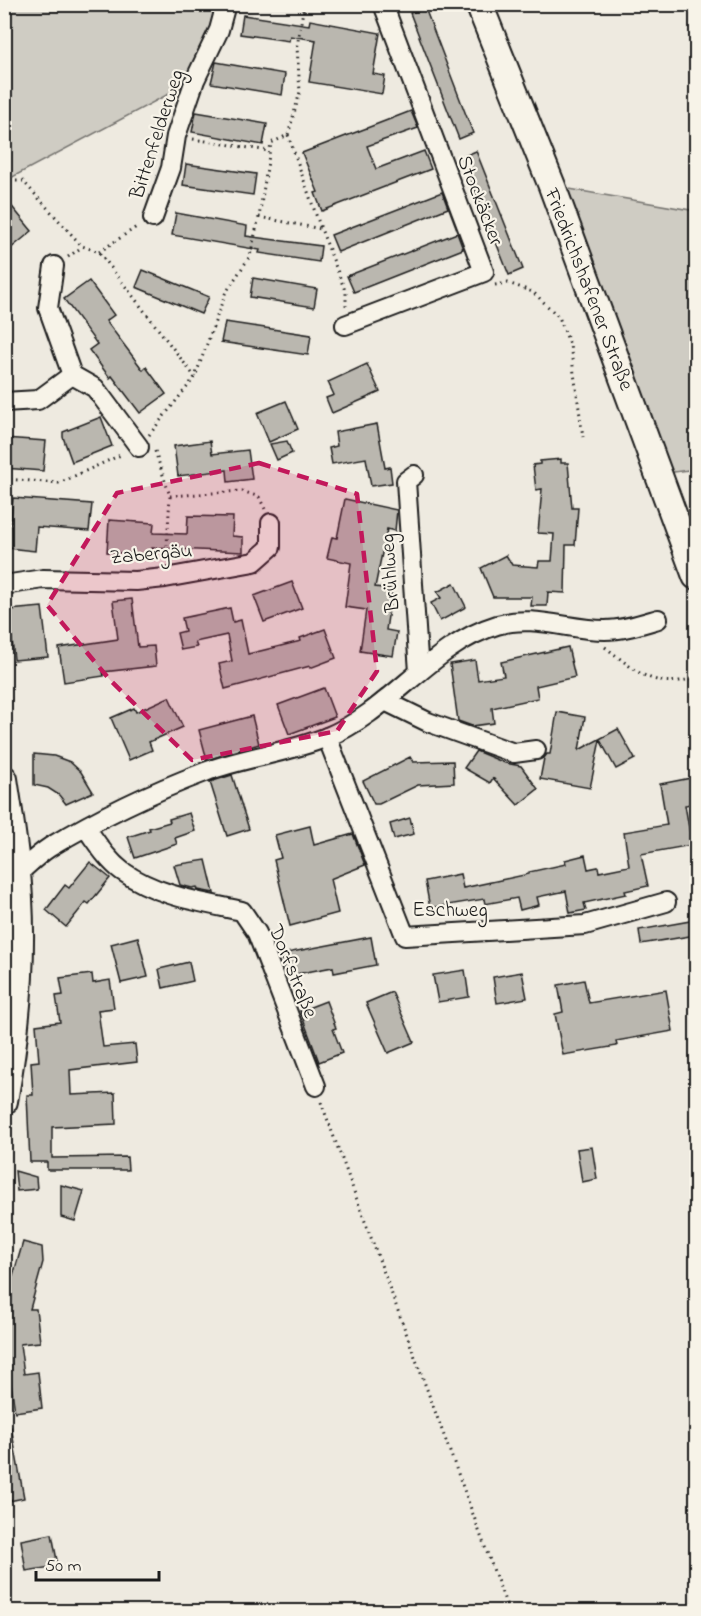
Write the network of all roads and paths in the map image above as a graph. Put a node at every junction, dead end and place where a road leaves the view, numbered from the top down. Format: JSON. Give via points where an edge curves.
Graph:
{"nodes":[{"id":1,"x":226,"y":4,"type":"edge"},
{"id":2,"x":304,"y":4,"type":"edge"},
{"id":3,"x":383,"y":4,"type":"edge"},
{"id":4,"x":479,"y":4,"type":"edge"},
{"id":5,"x":288,"y":135,"type":"junction"},
{"id":6,"x":176,"y":136,"type":"junction"},
{"id":7,"x":270,"y":151,"type":"junction"},
{"id":8,"x":4,"y":181,"type":"edge"},
{"id":9,"x":259,"y":217,"type":"junction"},
{"id":10,"x":153,"y":218,"type":"joint"},
{"id":11,"x":321,"y":229,"type":"junction"},
{"id":12,"x":99,"y":252,"type":"junction"},
{"id":13,"x":54,"y":266,"type":"dead end"},
{"id":14,"x":484,"y":272,"type":"junction"},
{"id":15,"x":345,"y":325,"type":"joint"},
{"id":16,"x":72,"y":375,"type":"junction"},
{"id":17,"x":195,"y":377,"type":"junction"},
{"id":18,"x":4,"y":402,"type":"edge"},
{"id":19,"x":583,"y":437,"type":"dead end"},
{"id":20,"x":139,"y":447,"type":"junction"},
{"id":21,"x":414,"y":474,"type":"dead end"},
{"id":22,"x":4,"y":479,"type":"edge"},
{"id":23,"x":170,"y":496,"type":"junction"},
{"id":24,"x":271,"y":523,"type":"joint"},
{"id":25,"x":696,"y":576,"type":"edge"},
{"id":26,"x":165,"y":578,"type":"junction"},
{"id":27,"x":4,"y":585,"type":"edge"},
{"id":28,"x":658,"y":619,"type":"dead end"},
{"id":29,"x":605,"y":630,"type":"junction"},
{"id":30,"x":419,"y":672,"type":"junction"},
{"id":31,"x":696,"y":678,"type":"edge"},
{"id":32,"x":385,"y":701,"type":"junction"},
{"id":33,"x":327,"y":737,"type":"junction"},
{"id":34,"x":536,"y":750,"type":"dead end"},
{"id":35,"x":4,"y":779,"type":"edge"},
{"id":36,"x":86,"y":828,"type":"junction"},
{"id":37,"x":11,"y":879,"type":"edge"},
{"id":38,"x":666,"y":902,"type":"dead end"},
{"id":39,"x":316,"y":1086,"type":"joint"},
{"id":40,"x":4,"y":1101,"type":"edge"},
{"id":41,"x":509,"y":1611,"type":"edge"}],
"edges":[{"from":1,"to":6,"type":"street","name":"Bittenfelderweg"},
{"from":2,"to":5,"type":"path","via":[[297,47],[300,92]]},
{"from":3,"to":14,"type":"street","name":"Stockäcker"},
{"from":4,"to":25,"type":"main road","name":"Friedrichshafener Straße","via":[[552,186]]},
{"from":5,"to":7,"type":"path","via":[[271,143]]},
{"from":5,"to":11,"type":"path"},
{"from":6,"to":7,"type":"path"},
{"from":6,"to":10,"type":"street","name":"Bittenfelderweg","via":[[171,168]]},
{"from":7,"to":9,"type":"path"},
{"from":8,"to":12,"type":"path","via":[[23,181],[82,246]]},
{"from":9,"to":11,"type":"path"},
{"from":9,"to":17,"type":"path","via":[[250,256],[225,294]]},
{"from":10,"to":12,"type":"path","name":"Bittenfelderweg"},
{"from":11,"to":15,"type":"path","via":[[346,293]]},
{"from":12,"to":17,"type":"path"},
{"from":13,"to":16,"type":"street","via":[[48,308]]},
{"from":14,"to":15,"type":"street","name":"Stockäcker"},
{"from":14,"to":19,"type":"path","via":[[491,286],[508,283],[533,292],[559,317],[570,345]]},
{"from":16,"to":18,"type":"street","via":[[38,400]]},
{"from":16,"to":20,"type":"street","via":[[95,388]]},
{"from":17,"to":20,"type":"path"},
{"from":20,"to":22,"type":"path","via":[[59,483]]},
{"from":20,"to":23,"type":"path","via":[[157,452]]},
{"from":21,"to":30,"type":"street","name":"Brühlweg","via":[[406,481]]},
{"from":23,"to":24,"type":"path","via":[[242,491],[259,497]]},
{"from":23,"to":26,"type":"path"},
{"from":24,"to":26,"type":"street","name":"Zabergäu","via":[[271,547],[254,562]]},
{"from":26,"to":27,"type":"street","name":"Zabergäu","via":[[43,579]]},
{"from":28,"to":29,"type":"street"},
{"from":29,"to":30,"type":"street","via":[[528,621],[499,624],[470,635]]},
{"from":29,"to":31,"type":"path","via":[[604,646],[640,674],[655,681]]},
{"from":30,"to":32,"type":"street"},
{"from":32,"to":33,"type":"street"},
{"from":32,"to":34,"type":"street","via":[[428,722],[514,753]]},
{"from":33,"to":36,"type":"street","via":[[206,771]]},
{"from":33,"to":38,"type":"street","name":"Eschweg","via":[[405,936],[585,925]]},
{"from":35,"to":37,"type":"main road"},
{"from":36,"to":37,"type":"street","via":[[49,848]]},
{"from":36,"to":39,"type":"street","name":"Dorfstraße","via":[[122,871],[167,894],[242,911],[257,933]]},
{"from":37,"to":40,"type":"main road","via":[[21,960]]},
{"from":39,"to":41,"type":"path"}]}
